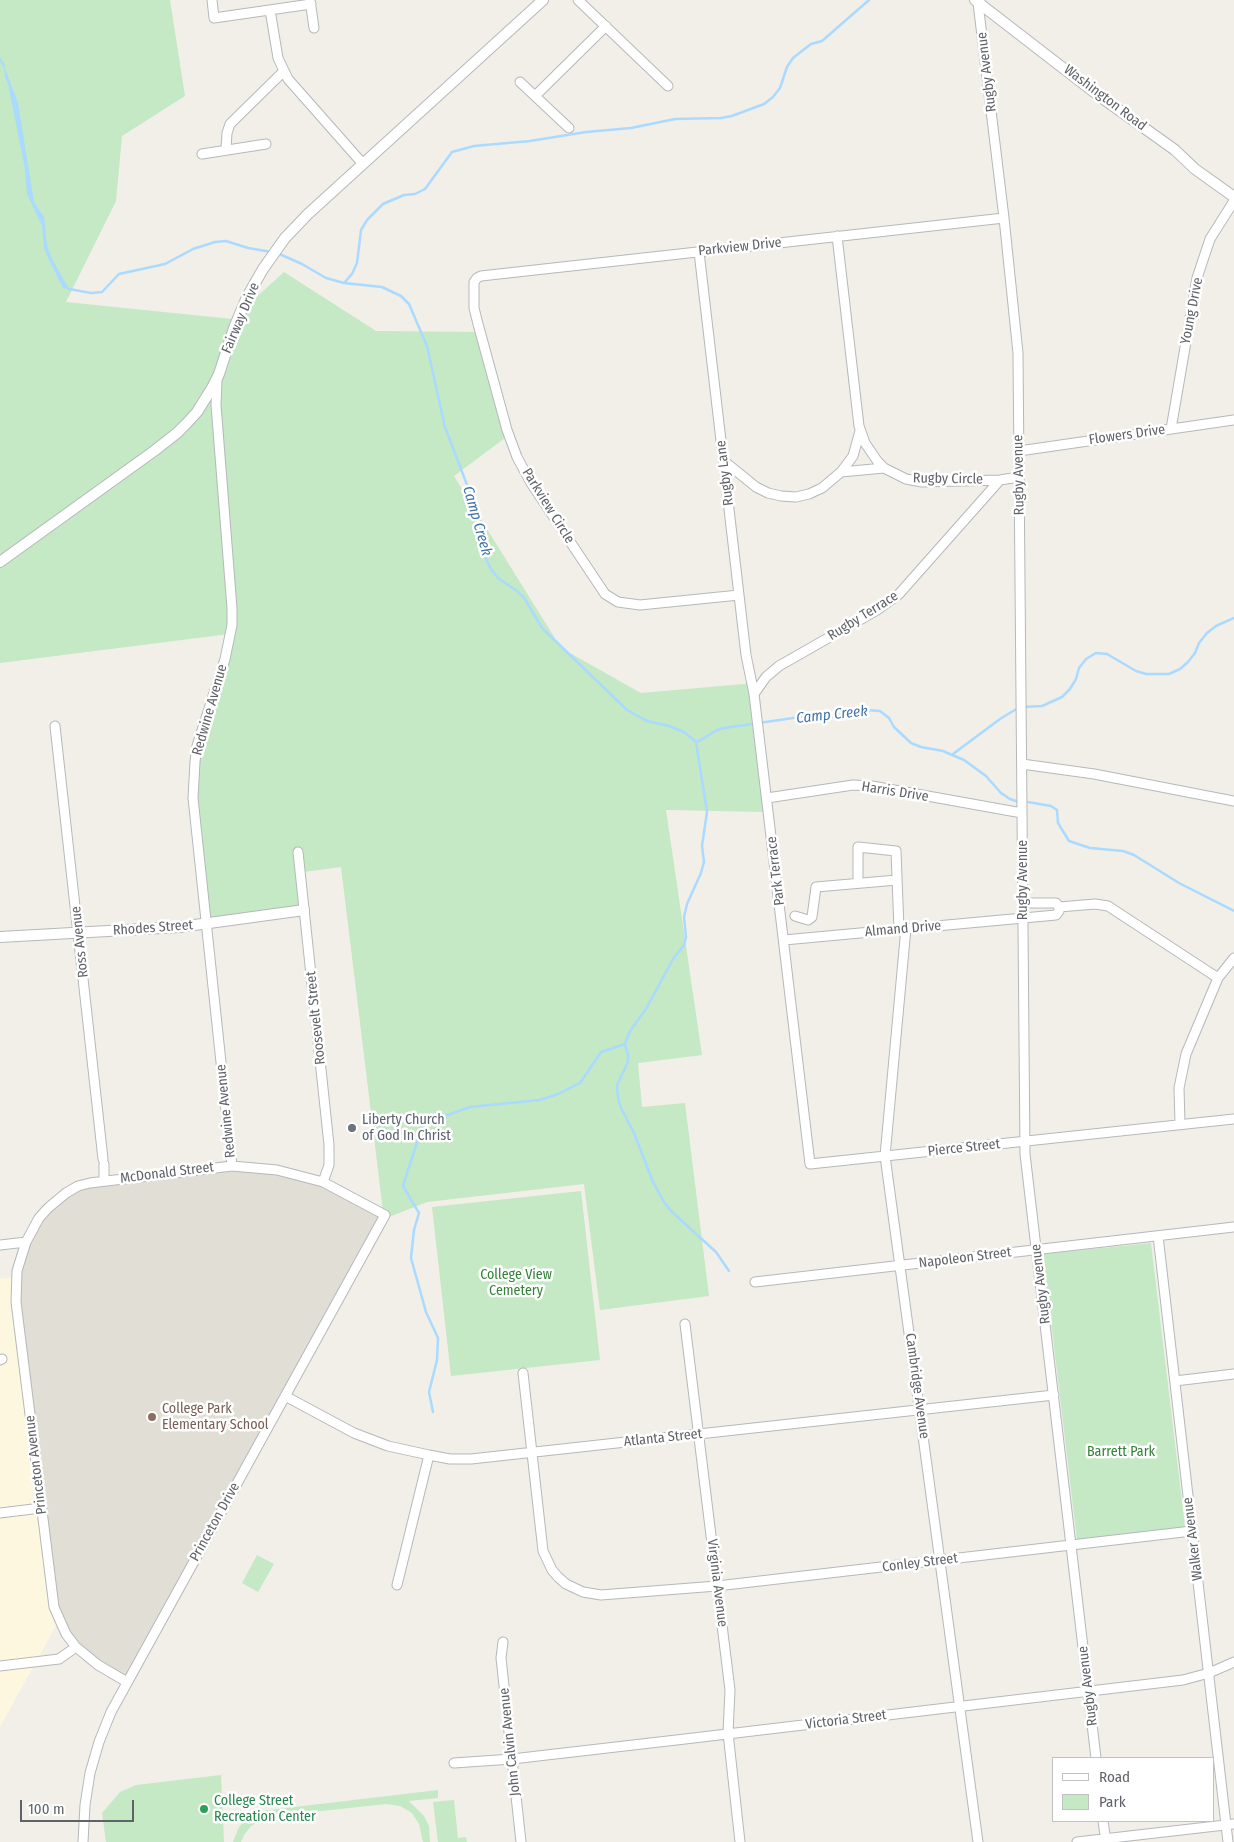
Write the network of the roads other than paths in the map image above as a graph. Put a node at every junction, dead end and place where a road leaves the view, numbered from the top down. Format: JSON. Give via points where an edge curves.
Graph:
{"nodes":[{"id":1,"x":212,"y":0,"type":"edge"},
{"id":2,"x":543,"y":0,"type":"edge"},
{"id":3,"x":578,"y":0,"type":"edge"},
{"id":4,"x":978,"y":1,"type":"edge"},
{"id":5,"x":311,"y":2,"type":"edge"},
{"id":6,"x":270,"y":10,"type":"junction"},
{"id":7,"x":606,"y":26,"type":"junction"},
{"id":8,"x":314,"y":28,"type":"dead end"},
{"id":9,"x":284,"y":71,"type":"junction"},
{"id":10,"x":520,"y":82,"type":"dead end"},
{"id":11,"x":668,"y":86,"type":"dead end"},
{"id":12,"x":535,"y":96,"type":"junction"},
{"id":13,"x":569,"y":128,"type":"dead end"},
{"id":14,"x":266,"y":144,"type":"dead end"},
{"id":15,"x":226,"y":149,"type":"junction"},
{"id":16,"x":202,"y":154,"type":"dead end"},
{"id":17,"x":363,"y":164,"type":"junction"},
{"id":18,"x":1234,"y":197,"type":"edge"},
{"id":19,"x":1234,"y":201,"type":"edge"},
{"id":20,"x":1004,"y":218,"type":"junction"},
{"id":21,"x":837,"y":236,"type":"junction"},
{"id":22,"x":700,"y":252,"type":"junction"},
{"id":23,"x":476,"y":278,"type":"joint"},
{"id":24,"x":219,"y":374,"type":"junction"},
{"id":25,"x":1234,"y":420,"type":"edge"},
{"id":26,"x":1171,"y":429,"type":"junction"},
{"id":27,"x":860,"y":431,"type":"junction"},
{"id":28,"x":1019,"y":452,"type":"junction"},
{"id":29,"x":724,"y":461,"type":"junction"},
{"id":30,"x":884,"y":468,"type":"junction"},
{"id":31,"x":842,"y":472,"type":"junction"},
{"id":32,"x":1019,"y":477,"type":"junction"},
{"id":33,"x":1000,"y":480,"type":"junction"},
{"id":34,"x":0,"y":562,"type":"edge"},
{"id":35,"x":739,"y":595,"type":"junction"},
{"id":36,"x":754,"y":694,"type":"junction"},
{"id":37,"x":55,"y":726,"type":"dead end"},
{"id":38,"x":1022,"y":764,"type":"junction"},
{"id":39,"x":767,"y":798,"type":"junction"},
{"id":40,"x":1234,"y":801,"type":"edge"},
{"id":41,"x":1022,"y":813,"type":"junction"},
{"id":42,"x":298,"y":852,"type":"dead end"},
{"id":43,"x":897,"y":880,"type":"junction"},
{"id":44,"x":858,"y":883,"type":"junction"},
{"id":45,"x":1023,"y":903,"type":"junction"},
{"id":46,"x":1059,"y":907,"type":"junction"},
{"id":47,"x":304,"y":910,"type":"junction"},
{"id":48,"x":795,"y":916,"type":"dead end"},
{"id":49,"x":1023,"y":917,"type":"junction"},
{"id":50,"x":206,"y":924,"type":"junction"},
{"id":51,"x":902,"y":929,"type":"junction"},
{"id":52,"x":79,"y":933,"type":"junction"},
{"id":53,"x":0,"y":938,"type":"edge"},
{"id":54,"x":784,"y":940,"type":"junction"},
{"id":55,"x":1234,"y":958,"type":"edge"},
{"id":56,"x":1218,"y":978,"type":"junction"},
{"id":57,"x":797,"y":1049,"type":"joint"},
{"id":58,"x":1234,"y":1119,"type":"edge"},
{"id":59,"x":1180,"y":1124,"type":"junction"},
{"id":60,"x":1025,"y":1141,"type":"junction"},
{"id":61,"x":885,"y":1156,"type":"junction"},
{"id":62,"x":232,"y":1166,"type":"junction"},
{"id":63,"x":104,"y":1181,"type":"junction"},
{"id":64,"x":322,"y":1182,"type":"junction"},
{"id":65,"x":385,"y":1215,"type":"joint"},
{"id":66,"x":1234,"y":1227,"type":"edge"},
{"id":67,"x":1158,"y":1236,"type":"junction"},
{"id":68,"x":26,"y":1242,"type":"junction"},
{"id":69,"x":0,"y":1245,"type":"edge"},
{"id":70,"x":1037,"y":1250,"type":"junction"},
{"id":71,"x":901,"y":1265,"type":"junction"},
{"id":72,"x":755,"y":1282,"type":"dead end"},
{"id":73,"x":685,"y":1324,"type":"dead end"},
{"id":74,"x":523,"y":1373,"type":"dead end"},
{"id":75,"x":1234,"y":1374,"type":"edge"},
{"id":76,"x":1175,"y":1381,"type":"junction"},
{"id":77,"x":285,"y":1396,"type":"junction"},
{"id":78,"x":1054,"y":1396,"type":"junction"},
{"id":79,"x":920,"y":1409,"type":"junction"},
{"id":80,"x":698,"y":1434,"type":"junction"},
{"id":81,"x":532,"y":1452,"type":"junction"},
{"id":82,"x":429,"y":1455,"type":"junction"},
{"id":83,"x":41,"y":1508,"type":"junction"},
{"id":84,"x":0,"y":1513,"type":"edge"},
{"id":85,"x":1192,"y":1531,"type":"junction"},
{"id":86,"x":1071,"y":1545,"type":"junction"},
{"id":87,"x":940,"y":1560,"type":"junction"},
{"id":88,"x":397,"y":1585,"type":"dead end"},
{"id":89,"x":717,"y":1586,"type":"junction"},
{"id":90,"x":503,"y":1642,"type":"dead end"},
{"id":91,"x":76,"y":1646,"type":"junction"},
{"id":92,"x":1234,"y":1662,"type":"edge"},
{"id":93,"x":0,"y":1666,"type":"edge"},
{"id":94,"x":1209,"y":1673,"type":"junction"},
{"id":95,"x":127,"y":1682,"type":"junction"},
{"id":96,"x":1088,"y":1691,"type":"junction"},
{"id":97,"x":960,"y":1706,"type":"junction"},
{"id":98,"x":728,"y":1734,"type":"junction"},
{"id":99,"x":1096,"y":1757,"type":"edge"},
{"id":100,"x":512,"y":1759,"type":"junction"},
{"id":101,"x":454,"y":1763,"type":"dead end"},
{"id":102,"x":1103,"y":1822,"type":"edge"},
{"id":103,"x":1230,"y":1825,"type":"edge"},
{"id":104,"x":1106,"y":1840,"type":"edge"},
{"id":105,"x":83,"y":1842,"type":"edge"},
{"id":106,"x":521,"y":1842,"type":"edge"},
{"id":107,"x":740,"y":1842,"type":"edge"},
{"id":108,"x":978,"y":1842,"type":"edge"},
{"id":109,"x":1077,"y":1842,"type":"edge"},
{"id":110,"x":1228,"y":1842,"type":"edge"}],
"edges":[{"from":1,"to":6,"type":"street","via":[[214,18]]},
{"from":2,"to":17,"type":"street","name":"Fairway Drive"},
{"from":3,"to":7,"type":"street"},
{"from":4,"to":18,"type":"street","name":"Washington Road"},
{"from":4,"to":20,"type":"street","name":"Rugby Avenue"},
{"from":5,"to":6,"type":"street"},
{"from":5,"to":8,"type":"street"},
{"from":6,"to":9,"type":"street","via":[[278,58]]},
{"from":7,"to":11,"type":"street"},
{"from":7,"to":12,"type":"street"},
{"from":9,"to":15,"type":"street","via":[[230,124]]},
{"from":9,"to":17,"type":"street"},
{"from":10,"to":12,"type":"street"},
{"from":12,"to":13,"type":"street"},
{"from":14,"to":15,"type":"street"},
{"from":15,"to":16,"type":"street"},
{"from":17,"to":24,"type":"street","name":"Fairway Drive","via":[[295,227],[275,251],[247,297]]},
{"from":19,"to":26,"type":"street","name":"Young Drive","via":[[1210,239],[1197,278]]},
{"from":20,"to":21,"type":"street","name":"Parkview Drive"},
{"from":20,"to":28,"type":"street","name":"Rugby Avenue","via":[[1018,353]]},
{"from":21,"to":22,"type":"street","name":"Parkview Drive"},
{"from":21,"to":27,"type":"street"},
{"from":22,"to":23,"type":"street","name":"Parkview Drive"},
{"from":22,"to":29,"type":"street","name":"Rugby Lane"},
{"from":23,"to":35,"type":"street","name":"Parkview Circle","via":[[474,308],[517,457],[605,594],[618,602],[640,605]]},
{"from":24,"to":34,"type":"street","name":"Fairway Drive","via":[[201,407],[177,433]]},
{"from":24,"to":50,"type":"street","name":"Redwine Avenue","via":[[216,405],[232,625],[195,762],[194,817]]},
{"from":25,"to":26,"type":"street","name":"Flowers Drive"},
{"from":26,"to":28,"type":"street","name":"Flowers Drive"},
{"from":27,"to":30,"type":"street","name":"Rugby Circle","via":[[871,453]]},
{"from":27,"to":31,"type":"street","via":[[853,456]]},
{"from":28,"to":32,"type":"street","name":"Rugby Avenue"},
{"from":29,"to":31,"type":"street","via":[[756,487],[781,496],[809,494]]},
{"from":29,"to":35,"type":"street","name":"Rugby Lane"},
{"from":30,"to":31,"type":"street"},
{"from":30,"to":33,"type":"street","name":"Rugby Circle","via":[[906,479],[922,482]]},
{"from":32,"to":33,"type":"street","name":"Rugby Circle"},
{"from":32,"to":38,"type":"street","name":"Rugby Avenue"},
{"from":33,"to":36,"type":"street","name":"Rugby Terrace","via":[[899,594],[780,666],[766,677]]},
{"from":35,"to":36,"type":"street","name":"Rugby Lane"},
{"from":36,"to":39,"type":"street","name":"Park Terrace"},
{"from":37,"to":52,"type":"street","name":"Ross Avenue"},
{"from":38,"to":40,"type":"street","via":[[1094,774]]},
{"from":38,"to":41,"type":"street","name":"Rugby Avenue"},
{"from":39,"to":41,"type":"street","name":"Harris Drive","via":[[853,785],[872,786]]},
{"from":39,"to":54,"type":"street","name":"Park Terrace"},
{"from":41,"to":45,"type":"street","name":"Rugby Avenue"},
{"from":42,"to":47,"type":"street","name":"Roosevelt Street"},
{"from":43,"to":44,"type":"street"},
{"from":43,"to":44,"type":"street","name":"Cambridge Avenue","via":[[896,851],[858,847]]},
{"from":43,"to":51,"type":"street","name":"Cambridge Avenue"},
{"from":44,"to":48,"type":"street","via":[[816,887],[812,917],[808,920]]},
{"from":45,"to":46,"type":"street","via":[[1056,903]]},
{"from":45,"to":49,"type":"street","name":"Rugby Avenue"},
{"from":46,"to":49,"type":"street","name":"Almand Drive","via":[[1056,915]]},
{"from":46,"to":56,"type":"street","via":[[1108,906]]},
{"from":47,"to":50,"type":"street","name":"Rhodes Street"},
{"from":47,"to":64,"type":"street","name":"Roosevelt Street","via":[[329,1145],[329,1165]]},
{"from":49,"to":51,"type":"street","name":"Almand Drive"},
{"from":49,"to":60,"type":"street","name":"Rugby Avenue"},
{"from":50,"to":52,"type":"street","name":"Rhodes Street"},
{"from":50,"to":62,"type":"street","name":"Redwine Avenue"},
{"from":51,"to":54,"type":"street","name":"Almand Drive"},
{"from":51,"to":61,"type":"street","name":"Cambridge Avenue"},
{"from":52,"to":53,"type":"street","name":"Rhodes Street"},
{"from":52,"to":63,"type":"street","name":"Ross Avenue"},
{"from":54,"to":57,"type":"street","name":"Park Terrace"},
{"from":55,"to":56,"type":"street"},
{"from":56,"to":59,"type":"street","via":[[1181,1070]]},
{"from":57,"to":61,"type":"street","name":"Pierce Street","via":[[810,1164]]},
{"from":58,"to":59,"type":"street","name":"Pierce Street"},
{"from":59,"to":60,"type":"street","name":"Pierce Street"},
{"from":60,"to":61,"type":"street","name":"Pierce Street"},
{"from":60,"to":70,"type":"street","name":"Rugby Avenue"},
{"from":61,"to":71,"type":"street","name":"Cambridge Avenue"},
{"from":62,"to":63,"type":"street","name":"McDonald Street"},
{"from":62,"to":64,"type":"street","name":"McDonald Street","via":[[277,1170]]},
{"from":63,"to":68,"type":"street","name":"McDonald Street","via":[[78,1186],[56,1200],[39,1218]]},
{"from":64,"to":65,"type":"street","name":"McDonald Street"},
{"from":65,"to":77,"type":"street","name":"Princeton Drive"},
{"from":66,"to":67,"type":"street","name":"Napoleon Street"},
{"from":67,"to":70,"type":"street","name":"Napoleon Street"},
{"from":67,"to":76,"type":"street","name":"Walker Avenue"},
{"from":68,"to":69,"type":"street"},
{"from":68,"to":83,"type":"street","name":"Princeton Avenue","via":[[18,1271],[16,1302]]},
{"from":70,"to":71,"type":"street","name":"Napoleon Street"},
{"from":70,"to":78,"type":"street","name":"Rugby Avenue"},
{"from":71,"to":72,"type":"street","name":"Napoleon Street"},
{"from":71,"to":79,"type":"street","name":"Cambridge Avenue"},
{"from":73,"to":80,"type":"street","name":"Virginia Avenue"},
{"from":74,"to":81,"type":"street","name":"Conley Street"},
{"from":75,"to":76,"type":"street"},
{"from":76,"to":85,"type":"street","name":"Walker Avenue"},
{"from":77,"to":82,"type":"street","name":"Atlanta Street","via":[[354,1433],[388,1446]]},
{"from":77,"to":95,"type":"street","name":"Princeton Drive"},
{"from":78,"to":79,"type":"street","name":"Atlanta Street"},
{"from":78,"to":86,"type":"street","name":"Rugby Avenue"},
{"from":79,"to":80,"type":"street","name":"Atlanta Street"},
{"from":79,"to":87,"type":"street","name":"Cambridge Avenue"},
{"from":80,"to":81,"type":"street","name":"Atlanta Street"},
{"from":80,"to":89,"type":"street","name":"Virginia Avenue"},
{"from":81,"to":82,"type":"street","name":"Atlanta Street","via":[[471,1459]]},
{"from":81,"to":89,"type":"street","name":"Conley Street","via":[[543,1551],[552,1570],[566,1584],[583,1592],[601,1595]]},
{"from":82,"to":88,"type":"street"},
{"from":83,"to":84,"type":"street"},
{"from":83,"to":91,"type":"street","name":"Princeton Avenue","via":[[54,1607],[66,1634]]},
{"from":85,"to":86,"type":"street","name":"Conley Street"},
{"from":85,"to":94,"type":"street","name":"Walker Avenue"},
{"from":86,"to":87,"type":"street","name":"Conley Street"},
{"from":86,"to":96,"type":"street","name":"Rugby Avenue"},
{"from":87,"to":89,"type":"street","name":"Conley Street"},
{"from":87,"to":97,"type":"street","name":"Cambridge Avenue"},
{"from":89,"to":98,"type":"street","name":"Virginia Avenue","via":[[730,1690]]},
{"from":90,"to":100,"type":"street","name":"John Calvin Avenue","via":[[501,1658]]},
{"from":91,"to":93,"type":"street","via":[[59,1659]]},
{"from":91,"to":95,"type":"street","name":"Princeton Avenue"},
{"from":92,"to":94,"type":"street","name":"Victoria Street"},
{"from":94,"to":96,"type":"street","name":"Victoria Street","via":[[1183,1680]]},
{"from":94,"to":103,"type":"street","name":"Walker Avenue"},
{"from":95,"to":105,"type":"street","name":"Princeton Drive","via":[[111,1712],[90,1773]]},
{"from":96,"to":97,"type":"street","name":"Victoria Street"},
{"from":96,"to":99,"type":"street","name":"Rugby Avenue"},
{"from":97,"to":98,"type":"street","name":"Victoria Street"},
{"from":97,"to":108,"type":"street","name":"Cambridge Avenue"},
{"from":98,"to":100,"type":"street","name":"Victoria Street"},
{"from":98,"to":107,"type":"street","name":"Virginia Avenue"},
{"from":100,"to":101,"type":"street","name":"Victoria Street"},
{"from":100,"to":106,"type":"street","name":"John Calvin Avenue"},
{"from":102,"to":104,"type":"street"},
{"from":103,"to":104,"type":"street"},
{"from":103,"to":110,"type":"street","name":"Walker Avenue"},
{"from":104,"to":109,"type":"street"}]}
